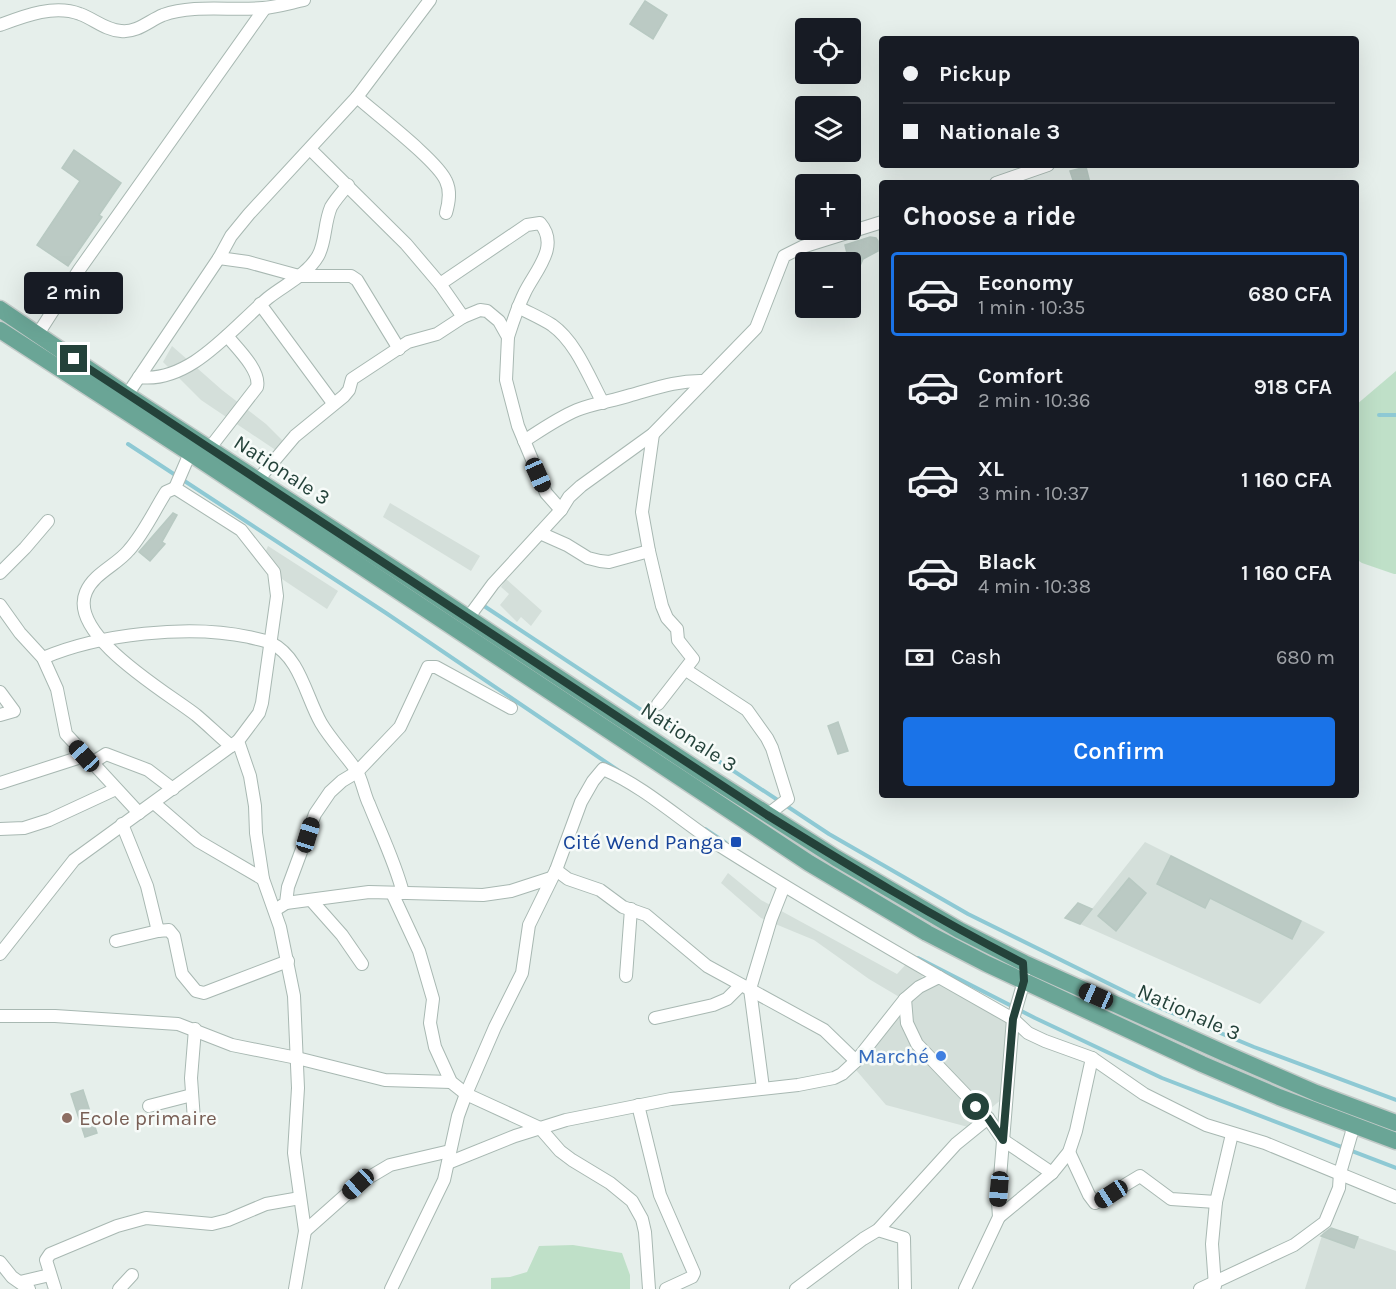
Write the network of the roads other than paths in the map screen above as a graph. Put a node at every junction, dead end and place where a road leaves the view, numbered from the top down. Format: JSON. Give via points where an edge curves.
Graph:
{"nodes":[{"id":1,"x":304,"y":0,"type":"edge"},
{"id":2,"x":430,"y":0,"type":"edge"},
{"id":3,"x":265,"y":8,"type":"junction"},
{"id":4,"x":0,"y":26,"type":"edge"},
{"id":5,"x":357,"y":97,"type":"junction"},
{"id":6,"x":310,"y":149,"type":"junction"},
{"id":7,"x":1039,"y":168,"type":"edge"},
{"id":8,"x":1005,"y":180,"type":"edge"},
{"id":9,"x":348,"y":186,"type":"junction"},
{"id":10,"x":446,"y":213,"type":"dead end"},
{"id":11,"x":879,"y":223,"type":"edge"},
{"id":12,"x":219,"y":258,"type":"junction"},
{"id":13,"x":299,"y":276,"type":"junction"},
{"id":14,"x":440,"y":284,"type":"junction"},
{"id":15,"x":260,"y":304,"type":"junction"},
{"id":16,"x":518,"y":307,"type":"junction"},
{"id":17,"x":0,"y":309,"type":"edge"},
{"id":18,"x":463,"y":317,"type":"junction"},
{"id":19,"x":0,"y":330,"type":"edge"},
{"id":20,"x":38,"y":334,"type":"junction"},
{"id":21,"x":227,"y":336,"type":"junction"},
{"id":22,"x":508,"y":337,"type":"junction"},
{"id":23,"x":399,"y":349,"type":"junction"},
{"id":24,"x":139,"y":377,"type":"junction"},
{"id":25,"x":704,"y":381,"type":"junction"},
{"id":26,"x":123,"y":401,"type":"junction"},
{"id":27,"x":333,"y":403,"type":"junction"},
{"id":28,"x":603,"y":403,"type":"junction"},
{"id":29,"x":653,"y":434,"type":"junction"},
{"id":30,"x":524,"y":441,"type":"junction"},
{"id":31,"x":209,"y":449,"type":"junction"},
{"id":32,"x":190,"y":453,"type":"junction"},
{"id":33,"x":257,"y":481,"type":"junction"},
{"id":34,"x":175,"y":488,"type":"junction"},
{"id":35,"x":561,"y":510,"type":"junction"},
{"id":36,"x":48,"y":521,"type":"dead end"},
{"id":37,"x":540,"y":533,"type":"junction"},
{"id":38,"x":649,"y":551,"type":"junction"},
{"id":39,"x":0,"y":573,"type":"edge"},
{"id":40,"x":0,"y":605,"type":"edge"},
{"id":41,"x":468,"y":618,"type":"junction"},
{"id":42,"x":13,"y":624,"type":"junction"},
{"id":43,"x":0,"y":626,"type":"edge"},
{"id":44,"x":101,"y":641,"type":"junction"},
{"id":45,"x":272,"y":643,"type":"junction"},
{"id":46,"x":43,"y":658,"type":"junction"},
{"id":47,"x":686,"y":670,"type":"junction"},
{"id":48,"x":0,"y":692,"type":"edge"},
{"id":49,"x":658,"y":704,"type":"dead end"},
{"id":50,"x":511,"y":708,"type":"dead end"},
{"id":51,"x":0,"y":715,"type":"edge"},
{"id":52,"x":235,"y":743,"type":"junction"},
{"id":53,"x":88,"y":760,"type":"junction"},
{"id":54,"x":357,"y":772,"type":"junction"},
{"id":55,"x":0,"y":783,"type":"edge"},
{"id":56,"x":116,"y":789,"type":"junction"},
{"id":57,"x":173,"y":789,"type":"junction"},
{"id":58,"x":154,"y":803,"type":"junction"},
{"id":59,"x":139,"y":813,"type":"junction"},
{"id":60,"x":767,"y":815,"type":"junction"},
{"id":61,"x":122,"y":824,"type":"junction"},
{"id":62,"x":0,"y":829,"type":"edge"},
{"id":63,"x":553,"y":874,"type":"junction"},
{"id":64,"x":263,"y":879,"type":"junction"},
{"id":65,"x":784,"y":886,"type":"junction"},
{"id":66,"x":398,"y":893,"type":"junction"},
{"id":67,"x":311,"y":900,"type":"junction"},
{"id":68,"x":280,"y":906,"type":"junction"},
{"id":69,"x":631,"y":909,"type":"junction"},
{"id":70,"x":158,"y":931,"type":"junction"},
{"id":71,"x":116,"y":941,"type":"dead end"},
{"id":72,"x":0,"y":954,"type":"edge"},
{"id":73,"x":288,"y":961,"type":"junction"},
{"id":74,"x":1023,"y":963,"type":"junction"},
{"id":75,"x":362,"y":964,"type":"dead end"},
{"id":76,"x":626,"y":976,"type":"dead end"},
{"id":77,"x":939,"y":977,"type":"junction"},
{"id":78,"x":1024,"y":981,"type":"junction"},
{"id":79,"x":746,"y":987,"type":"junction"},
{"id":80,"x":905,"y":999,"type":"junction"},
{"id":81,"x":0,"y":1016,"type":"edge"},
{"id":82,"x":655,"y":1018,"type":"dead end"},
{"id":83,"x":1013,"y":1019,"type":"junction"},
{"id":84,"x":195,"y":1029,"type":"junction"},
{"id":85,"x":297,"y":1058,"type":"junction"},
{"id":86,"x":1092,"y":1058,"type":"junction"},
{"id":87,"x":856,"y":1061,"type":"junction"},
{"id":88,"x":451,"y":1082,"type":"junction"},
{"id":89,"x":763,"y":1088,"type":"junction"},
{"id":90,"x":466,"y":1094,"type":"junction"},
{"id":91,"x":192,"y":1095,"type":"junction"},
{"id":92,"x":638,"y":1105,"type":"junction"},
{"id":93,"x":149,"y":1106,"type":"dead end"},
{"id":94,"x":988,"y":1118,"type":"junction"},
{"id":95,"x":195,"y":1120,"type":"dead end"},
{"id":96,"x":1396,"y":1123,"type":"edge"},
{"id":97,"x":1354,"y":1125,"type":"junction"},
{"id":98,"x":540,"y":1128,"type":"junction"},
{"id":99,"x":1232,"y":1134,"type":"junction"},
{"id":100,"x":1003,"y":1140,"type":"junction"},
{"id":101,"x":1396,"y":1141,"type":"edge"},
{"id":102,"x":1069,"y":1152,"type":"junction"},
{"id":103,"x":449,"y":1157,"type":"junction"},
{"id":104,"x":1052,"y":1173,"type":"junction"},
{"id":105,"x":1340,"y":1173,"type":"junction"},
{"id":106,"x":1396,"y":1197,"type":"edge"},
{"id":107,"x":300,"y":1198,"type":"junction"},
{"id":108,"x":1216,"y":1203,"type":"junction"},
{"id":109,"x":999,"y":1216,"type":"junction"},
{"id":110,"x":878,"y":1230,"type":"junction"},
{"id":111,"x":305,"y":1231,"type":"junction"},
{"id":112,"x":0,"y":1262,"type":"edge"},
{"id":113,"x":50,"y":1275,"type":"junction"},
{"id":114,"x":132,"y":1275,"type":"dead end"},
{"id":115,"x":1215,"y":1285,"type":"edge"},
{"id":116,"x":24,"y":1286,"type":"edge"},
{"id":117,"x":55,"y":1289,"type":"edge"},
{"id":118,"x":119,"y":1289,"type":"edge"},
{"id":119,"x":295,"y":1289,"type":"edge"},
{"id":120,"x":391,"y":1289,"type":"edge"},
{"id":121,"x":649,"y":1289,"type":"edge"},
{"id":122,"x":666,"y":1289,"type":"edge"},
{"id":123,"x":796,"y":1289,"type":"edge"},
{"id":124,"x":905,"y":1289,"type":"edge"},
{"id":125,"x":965,"y":1289,"type":"edge"},
{"id":126,"x":1200,"y":1289,"type":"edge"}],
"edges":[{"from":1,"to":3,"type":"street"},
{"from":2,"to":5,"type":"street"},
{"from":3,"to":4,"type":"street","via":[[194,9],[164,15],[123,32],[100,26],[79,14],[55,10]]},
{"from":3,"to":20,"type":"street"},
{"from":5,"to":6,"type":"street"},
{"from":5,"to":10,"type":"street","via":[[444,177],[449,195]]},
{"from":6,"to":9,"type":"street"},
{"from":6,"to":12,"type":"street","via":[[249,214]]},
{"from":7,"to":8,"type":"street"},
{"from":9,"to":13,"type":"street","via":[[331,207],[318,256]]},
{"from":9,"to":14,"type":"street"},
{"from":11,"to":25,"type":"street","via":[[784,256],[760,324]]},
{"from":12,"to":13,"type":"street"},
{"from":12,"to":24,"type":"street"},
{"from":13,"to":15,"type":"street"},
{"from":13,"to":23,"type":"street","via":[[340,274],[357,280]]},
{"from":14,"to":16,"type":"street","via":[[527,225],[540,223],[547,252]]},
{"from":14,"to":18,"type":"street"},
{"from":15,"to":21,"type":"street"},
{"from":15,"to":27,"type":"street"},
{"from":16,"to":22,"type":"street"},
{"from":16,"to":28,"type":"street","via":[[552,325],[564,337]]},
{"from":17,"to":20,"type":"main road","name":"Nationale 3"},
{"from":18,"to":22,"type":"street","via":[[487,311],[499,321]]},
{"from":18,"to":23,"type":"street","via":[[437,334],[416,339]]},
{"from":19,"to":26,"type":"main road"},
{"from":20,"to":26,"type":"main road","name":"Nationale 3"},
{"from":21,"to":24,"type":"street","via":[[178,372]]},
{"from":21,"to":31,"type":"street","via":[[255,372],[258,382]]},
{"from":22,"to":30,"type":"street","via":[[506,380]]},
{"from":23,"to":27,"type":"street","via":[[352,379],[349,390]]},
{"from":24,"to":26,"type":"street"},
{"from":25,"to":28,"type":"street","via":[[672,383]]},
{"from":25,"to":29,"type":"street"},
{"from":26,"to":31,"type":"main road","name":"Nationale 3"},
{"from":26,"to":32,"type":"main road","name":"Nationale 3"},
{"from":27,"to":33,"type":"street","via":[[295,436]]},
{"from":28,"to":30,"type":"street","via":[[562,417]]},
{"from":29,"to":35,"type":"street","via":[[581,486]]},
{"from":29,"to":38,"type":"street","via":[[642,504]]},
{"from":30,"to":35,"type":"street","via":[[546,493]]},
{"from":31,"to":33,"type":"main road","name":"Nationale 3"},
{"from":32,"to":34,"type":"street"},
{"from":32,"to":78,"type":"main road","name":"Nationale 3","via":[[809,863],[947,943]]},
{"from":33,"to":41,"type":"main road","name":"Nationale 3"},
{"from":34,"to":44,"type":"street","via":[[166,492],[129,551],[85,593],[85,615]]},
{"from":34,"to":45,"type":"street","via":[[241,530],[274,572],[278,596]]},
{"from":35,"to":37,"type":"street"},
{"from":36,"to":39,"type":"street"},
{"from":37,"to":38,"type":"street","via":[[600,561]]},
{"from":37,"to":41,"type":"street"},
{"from":38,"to":47,"type":"street","via":[[667,618],[692,658]]},
{"from":40,"to":42,"type":"street"},
{"from":41,"to":60,"type":"main road","name":"Nationale 3"},
{"from":42,"to":43,"type":"street"},
{"from":42,"to":46,"type":"street"},
{"from":44,"to":45,"type":"street","via":[[209,632]]},
{"from":44,"to":46,"type":"street"},
{"from":44,"to":52,"type":"street","via":[[150,684]]},
{"from":45,"to":52,"type":"street","via":[[262,703],[249,729]]},
{"from":45,"to":54,"type":"street","via":[[289,659],[320,722]]},
{"from":46,"to":53,"type":"street","via":[[57,689],[66,734]]},
{"from":47,"to":49,"type":"street"},
{"from":47,"to":60,"type":"street","via":[[747,710],[767,738],[788,799]]},
{"from":48,"to":51,"type":"street","via":[[14,711]]},
{"from":50,"to":54,"type":"street","via":[[436,667],[428,667],[400,727]]},
{"from":52,"to":57,"type":"street"},
{"from":52,"to":64,"type":"street","via":[[250,776]]},
{"from":53,"to":55,"type":"street"},
{"from":53,"to":56,"type":"street"},
{"from":53,"to":57,"type":"street","via":[[106,754],[148,770]]},
{"from":54,"to":66,"type":"street","via":[[398,875]]},
{"from":54,"to":68,"type":"street","via":[[330,792],[315,814]]},
{"from":56,"to":59,"type":"street"},
{"from":56,"to":62,"type":"street","via":[[49,820],[24,828]]},
{"from":57,"to":58,"type":"street"},
{"from":58,"to":59,"type":"street"},
{"from":58,"to":64,"type":"street","via":[[198,841]]},
{"from":59,"to":61,"type":"street"},
{"from":60,"to":74,"type":"main road","name":"Nationale 3","via":[[959,930]]},
{"from":61,"to":70,"type":"street","via":[[147,885]]},
{"from":61,"to":72,"type":"street","via":[[74,860]]},
{"from":63,"to":65,"type":"street","via":[[581,802],[603,769]]},
{"from":63,"to":66,"type":"street","via":[[511,891],[483,895]]},
{"from":63,"to":69,"type":"street","via":[[600,890]]},
{"from":63,"to":90,"type":"street","via":[[529,925],[522,973]]},
{"from":64,"to":68,"type":"street"},
{"from":65,"to":77,"type":"street"},
{"from":65,"to":79,"type":"street"},
{"from":66,"to":67,"type":"street","via":[[353,893]]},
{"from":66,"to":88,"type":"street","via":[[433,999],[430,1023],[435,1047]]},
{"from":67,"to":68,"type":"street"},
{"from":67,"to":75,"type":"street"},
{"from":68,"to":73,"type":"street"},
{"from":69,"to":76,"type":"street"},
{"from":69,"to":79,"type":"street","via":[[654,920],[707,966]]},
{"from":70,"to":71,"type":"street"},
{"from":70,"to":73,"type":"street","via":[[169,930],[174,936],[182,974],[199,993]]},
{"from":73,"to":85,"type":"street"},
{"from":74,"to":78,"type":"street"},
{"from":74,"to":96,"type":"main road","name":"Nationale 3","via":[[1316,1093]]},
{"from":77,"to":80,"type":"street"},
{"from":77,"to":83,"type":"street"},
{"from":78,"to":83,"type":"street"},
{"from":78,"to":97,"type":"main road","name":"Nationale 3","via":[[1202,1064]]},
{"from":79,"to":82,"type":"street","via":[[712,1005]]},
{"from":79,"to":87,"type":"street","via":[[824,1030]]},
{"from":79,"to":89,"type":"street"},
{"from":80,"to":87,"type":"street"},
{"from":80,"to":94,"type":"street","via":[[908,1023],[917,1044]]},
{"from":81,"to":84,"type":"street","via":[[141,1020]]},
{"from":83,"to":86,"type":"street","via":[[1028,1033]]},
{"from":83,"to":100,"type":"street"},
{"from":84,"to":85,"type":"street","via":[[232,1045]]},
{"from":84,"to":91,"type":"street"},
{"from":85,"to":88,"type":"street","via":[[385,1080]]},
{"from":85,"to":107,"type":"street","via":[[294,1153]]},
{"from":86,"to":99,"type":"street","via":[[1144,1094]]},
{"from":86,"to":102,"type":"street"},
{"from":87,"to":89,"type":"street","via":[[834,1078]]},
{"from":88,"to":90,"type":"street"},
{"from":89,"to":92,"type":"street"},
{"from":90,"to":98,"type":"street"},
{"from":90,"to":103,"type":"street"},
{"from":91,"to":93,"type":"street"},
{"from":91,"to":95,"type":"street"},
{"from":92,"to":98,"type":"street"},
{"from":92,"to":122,"type":"street","via":[[660,1195],[694,1273]]},
{"from":94,"to":100,"type":"street"},
{"from":94,"to":110,"type":"street","via":[[949,1152]]},
{"from":97,"to":101,"type":"main road","name":"Nationale 3"},
{"from":97,"to":105,"type":"street"},
{"from":98,"to":103,"type":"street"},
{"from":98,"to":121,"type":"street","via":[[560,1151],[610,1183],[634,1204],[645,1232]]},
{"from":99,"to":105,"type":"street"},
{"from":99,"to":108,"type":"street"},
{"from":100,"to":104,"type":"street"},
{"from":100,"to":109,"type":"street"},
{"from":102,"to":104,"type":"street"},
{"from":102,"to":108,"type":"street","via":[[1095,1203],[1139,1176],[1171,1199]]},
{"from":103,"to":111,"type":"street","via":[[390,1165],[358,1184]]},
{"from":103,"to":120,"type":"street","via":[[434,1202]]},
{"from":104,"to":109,"type":"street"},
{"from":105,"to":106,"type":"street"},
{"from":105,"to":115,"type":"street","via":[[1336,1197],[1324,1223],[1294,1245]]},
{"from":107,"to":111,"type":"street"},
{"from":107,"to":113,"type":"street","via":[[266,1204],[212,1224],[146,1218],[117,1226],[50,1254],[46,1260]]},
{"from":108,"to":115,"type":"street","via":[[1212,1244]]},
{"from":109,"to":125,"type":"street"},
{"from":110,"to":123,"type":"street"},
{"from":110,"to":124,"type":"street","via":[[904,1238]]},
{"from":111,"to":119,"type":"street"},
{"from":112,"to":116,"type":"street"},
{"from":113,"to":116,"type":"street"},
{"from":113,"to":117,"type":"street"},
{"from":114,"to":118,"type":"street"},
{"from":115,"to":126,"type":"street"}]}
